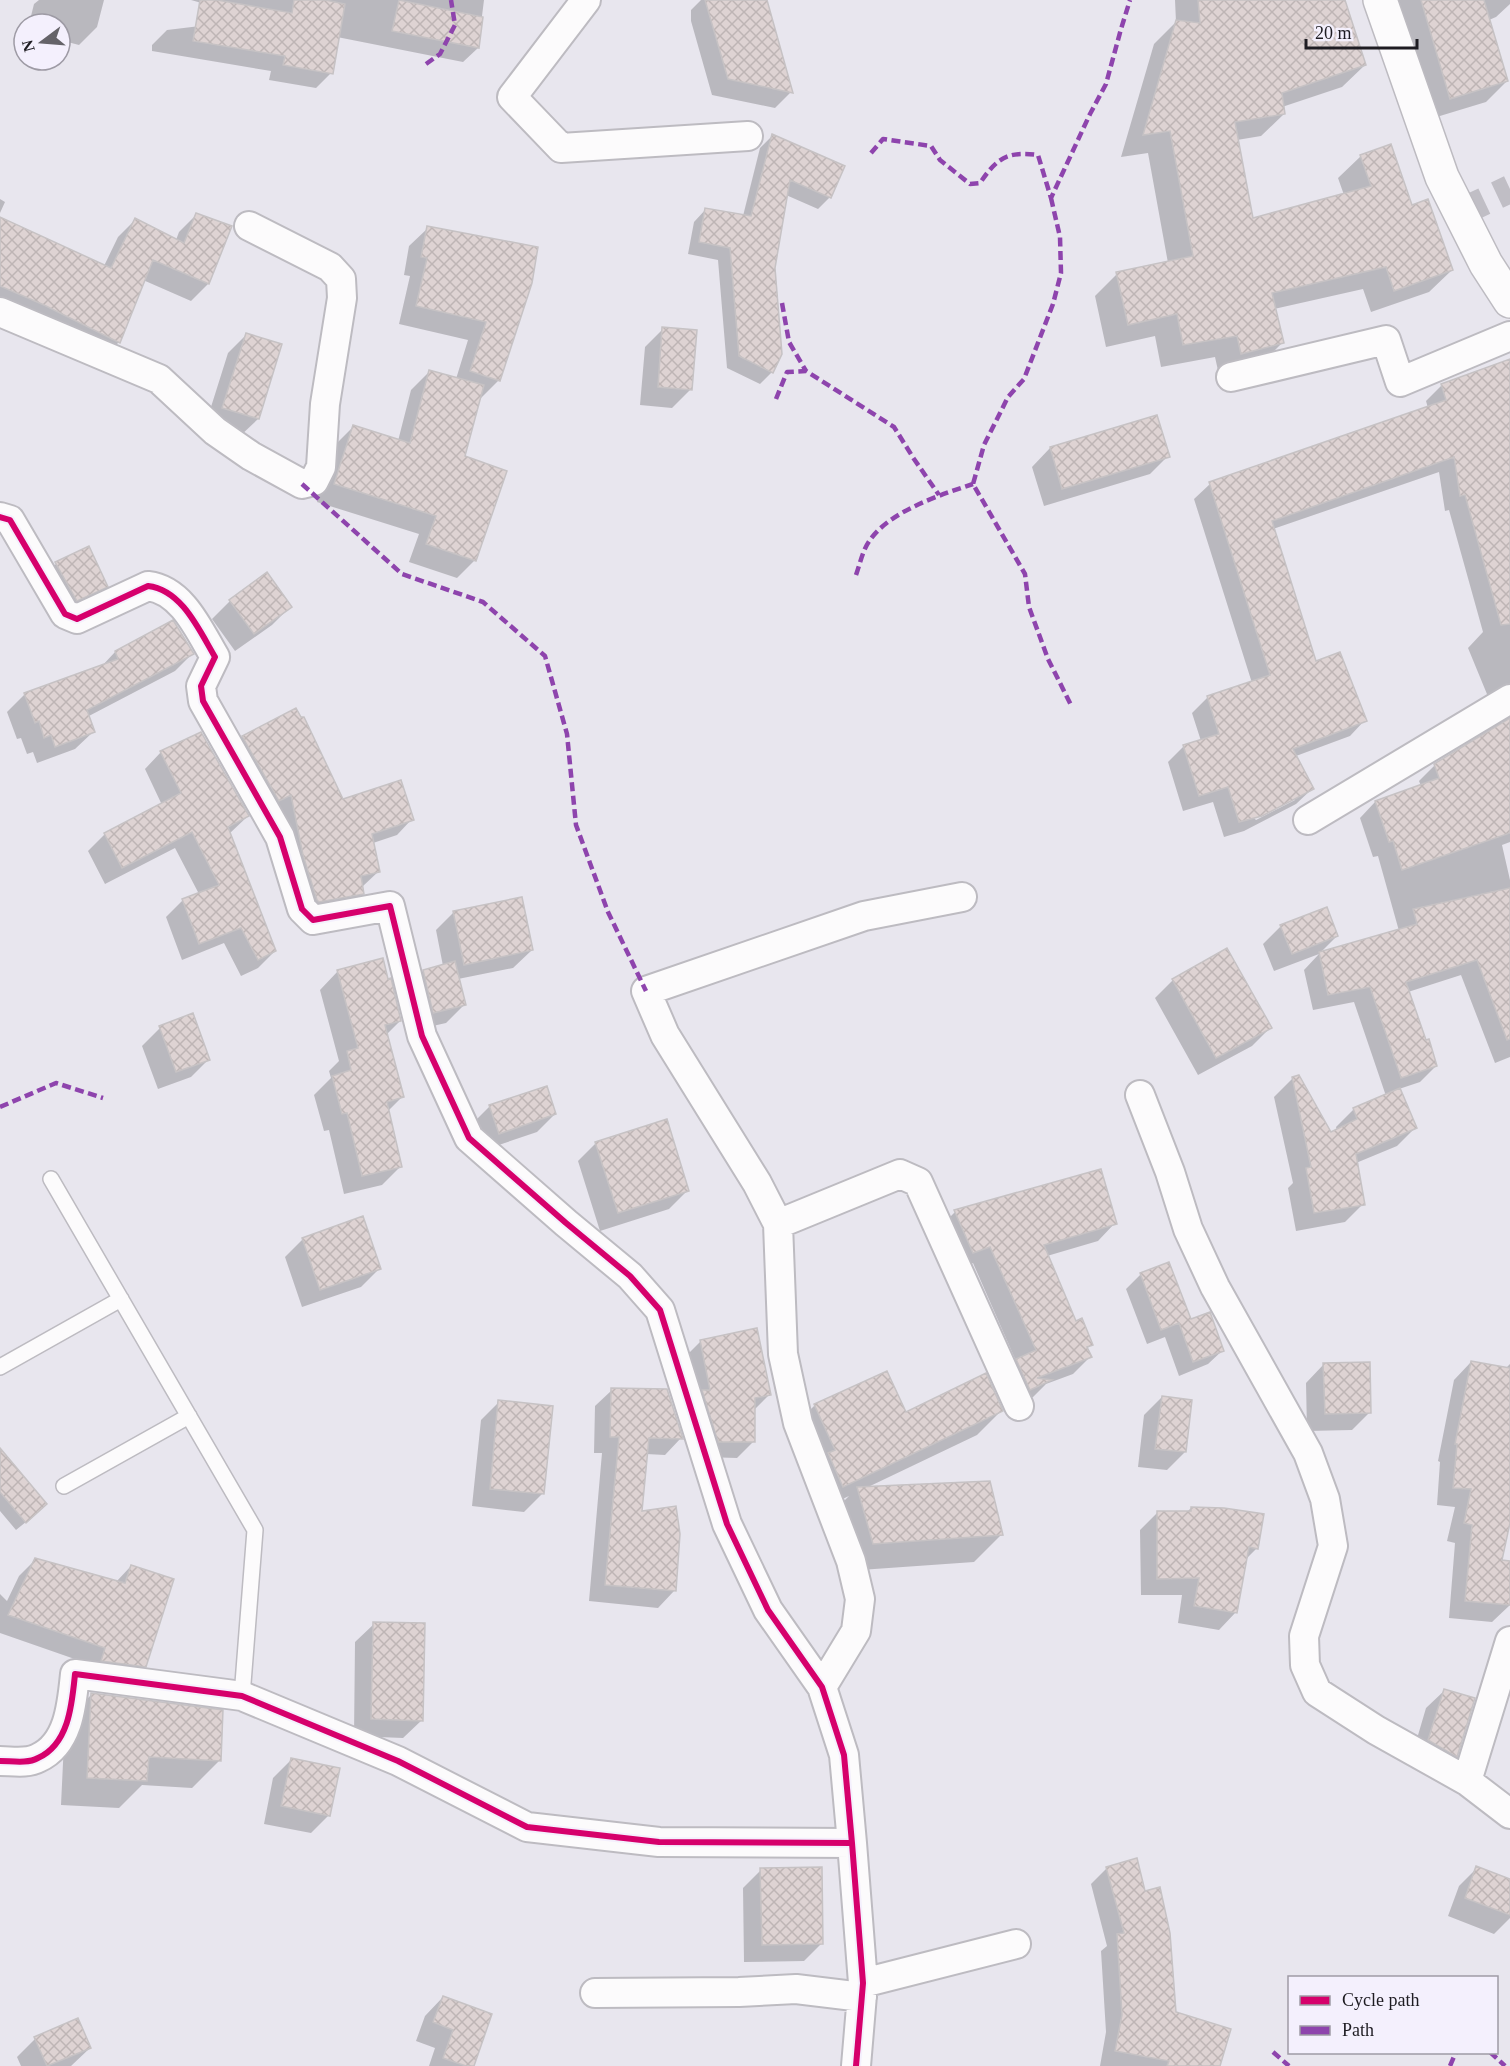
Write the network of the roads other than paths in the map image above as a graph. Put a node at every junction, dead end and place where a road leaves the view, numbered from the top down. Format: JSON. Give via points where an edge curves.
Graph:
{"nodes":[{"id":1,"x":586,"y":0,"type":"edge"},
{"id":2,"x":1380,"y":0,"type":"edge"},
{"id":3,"x":748,"y":136,"type":"dead end"},
{"id":4,"x":249,"y":226,"type":"dead end"},
{"id":5,"x":1510,"y":301,"type":"edge"},
{"id":6,"x":0,"y":312,"type":"edge"},
{"id":7,"x":1510,"y":336,"type":"edge"},
{"id":8,"x":1231,"y":377,"type":"dead end"},
{"id":9,"x":0,"y":517,"type":"edge"},
{"id":10,"x":1510,"y":699,"type":"edge"},
{"id":11,"x":1308,"y":820,"type":"dead end"},
{"id":12,"x":962,"y":897,"type":"dead end"},
{"id":13,"x":1140,"y":1095,"type":"dead end"},
{"id":14,"x":51,"y":1179,"type":"dead end"},
{"id":15,"x":778,"y":1224,"type":"junction"},
{"id":16,"x":121,"y":1299,"type":"junction"},
{"id":17,"x":0,"y":1367,"type":"edge"},
{"id":18,"x":1019,"y":1406,"type":"dead end"},
{"id":19,"x":189,"y":1416,"type":"junction"},
{"id":20,"x":64,"y":1486,"type":"dead end"},
{"id":21,"x":1510,"y":1641,"type":"edge"},
{"id":22,"x":822,"y":1687,"type":"junction"},
{"id":23,"x":242,"y":1696,"type":"junction"},
{"id":24,"x":0,"y":1761,"type":"edge"},
{"id":25,"x":1467,"y":1781,"type":"junction"},
{"id":26,"x":1510,"y":1814,"type":"edge"},
{"id":27,"x":852,"y":1843,"type":"junction"},
{"id":28,"x":1016,"y":1944,"type":"dead end"},
{"id":29,"x":862,"y":1990,"type":"junction"},
{"id":30,"x":595,"y":1993,"type":"dead end"},
{"id":31,"x":856,"y":2066,"type":"edge"}],
"edges":[{"from":1,"to":3,"type":"street","via":[[512,97],[561,147]]},
{"from":2,"to":5,"type":"street","via":[[1442,177],[1485,264]]},
{"from":4,"to":6,"type":"street","via":[[330,267],[341,279],[342,298],[325,404],[321,467],[314,481],[302,484],[250,456],[215,431],[159,380]]},
{"from":7,"to":8,"type":"street","via":[[1400,381],[1386,340]]},
{"from":9,"to":22,"type":"street","via":[[10,520],[65,614],[77,619],[148,586],[161,588],[184,607],[215,657],[201,687],[203,701],[280,837],[302,909],[313,920],[390,906],[422,1036],[469,1138],[630,1276],[660,1310],[727,1524],[768,1610]]},
{"from":10,"to":11,"type":"street"},
{"from":12,"to":15,"type":"street","via":[[864,916],[646,991],[665,1035],[757,1183]]},
{"from":13,"to":25,"type":"street","via":[[1188,1229],[1215,1287],[1308,1453],[1325,1499],[1333,1546],[1304,1636],[1305,1665],[1317,1692]]},
{"from":14,"to":16,"type":"lane"},
{"from":15,"to":18,"type":"street","via":[[900,1174],[918,1182]]},
{"from":15,"to":22,"type":"street","via":[[783,1354],[798,1423],[851,1561],[860,1599],[856,1631]]},
{"from":16,"to":17,"type":"lane"},
{"from":16,"to":19,"type":"lane"},
{"from":19,"to":20,"type":"lane"},
{"from":19,"to":23,"type":"lane","via":[[255,1530]]},
{"from":21,"to":25,"type":"street"},
{"from":22,"to":27,"type":"street","via":[[844,1755]]},
{"from":23,"to":24,"type":"street","via":[[75,1674],[71,1710],[53,1749],[37,1759]]},
{"from":23,"to":27,"type":"street","via":[[398,1761],[527,1827],[659,1842]]},
{"from":25,"to":26,"type":"street"},
{"from":27,"to":29,"type":"street"},
{"from":28,"to":29,"type":"street"},
{"from":29,"to":30,"type":"street"},
{"from":29,"to":31,"type":"street"}]}
